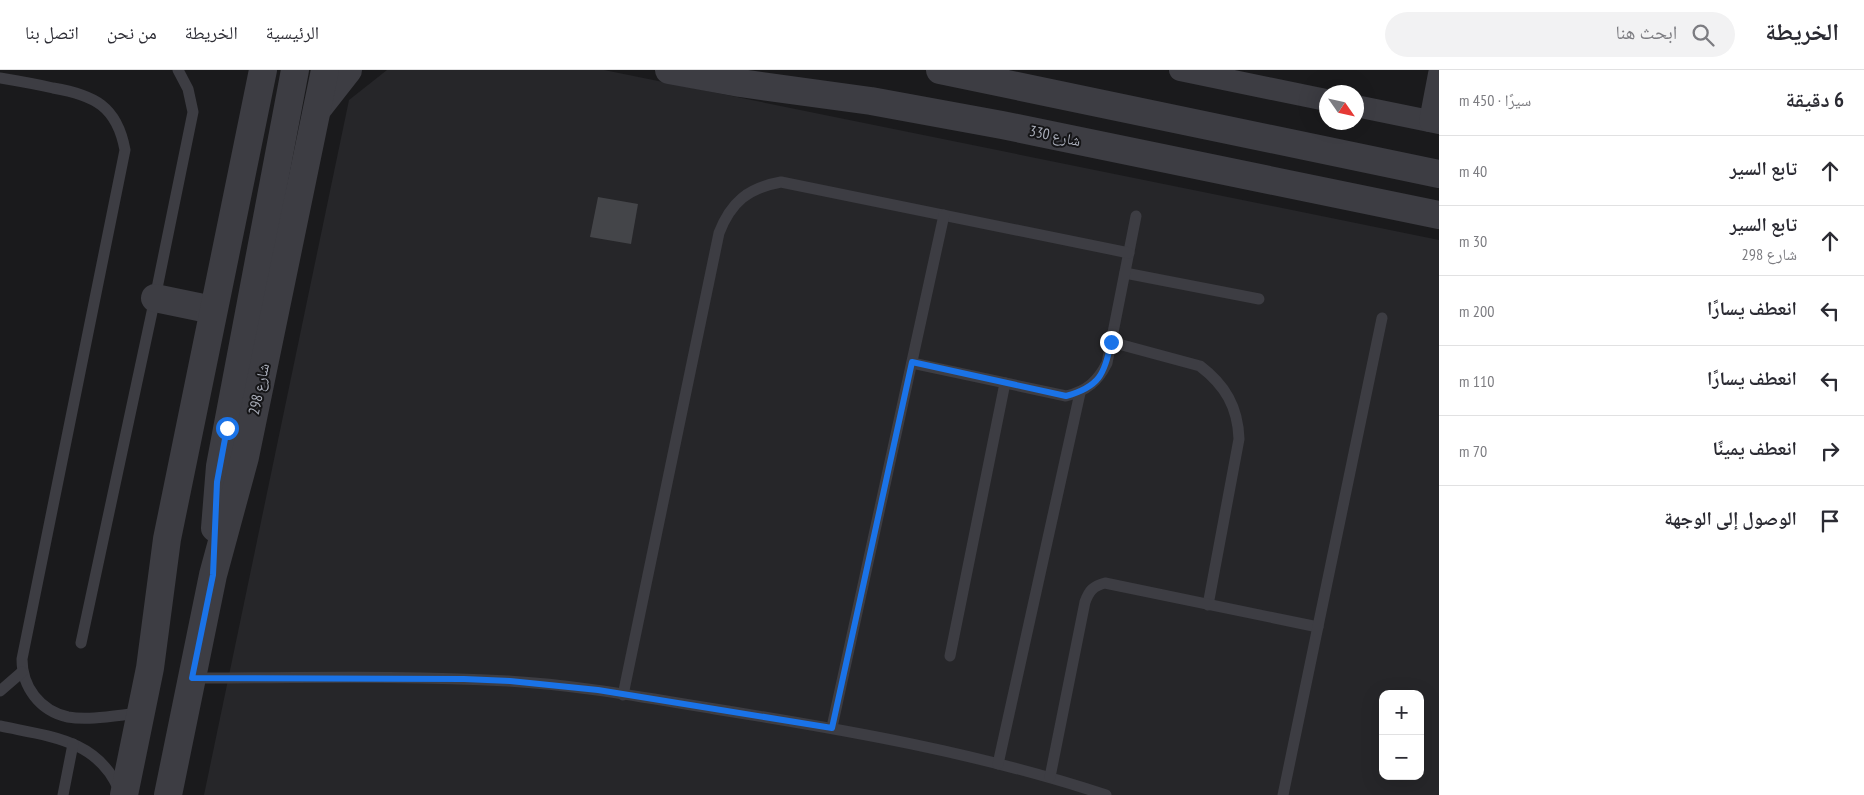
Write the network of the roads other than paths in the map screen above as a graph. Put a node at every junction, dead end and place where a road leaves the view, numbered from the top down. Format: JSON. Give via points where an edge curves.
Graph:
{"nodes":[{"id":1,"x":178,"y":70,"type":"edge"},
{"id":2,"x":263,"y":70,"type":"edge"},
{"id":3,"x":295,"y":70,"type":"edge"},
{"id":4,"x":325,"y":70,"type":"edge"},
{"id":5,"x":348,"y":70,"type":"edge"},
{"id":6,"x":669,"y":70,"type":"edge"},
{"id":7,"x":940,"y":70,"type":"edge"},
{"id":8,"x":1180,"y":70,"type":"edge"},
{"id":9,"x":1439,"y":74,"type":"edge"},
{"id":10,"x":0,"y":78,"type":"edge"},
{"id":11,"x":1319,"y":99,"type":"edge"},
{"id":12,"x":1364,"y":108,"type":"edge"},
{"id":13,"x":317,"y":110,"type":"junction"},
{"id":14,"x":1434,"y":122,"type":"edge"},
{"id":15,"x":1439,"y":174,"type":"edge"},
{"id":16,"x":944,"y":215,"type":"junction"},
{"id":17,"x":1439,"y":215,"type":"edge"},
{"id":18,"x":1136,"y":216,"type":"dead end"},
{"id":19,"x":1128,"y":253,"type":"junction"},
{"id":20,"x":1125,"y":273,"type":"junction"},
{"id":21,"x":155,"y":298,"type":"junction"},
{"id":22,"x":1260,"y":299,"type":"dead end"},
{"id":23,"x":213,"y":310,"type":"junction"},
{"id":24,"x":1382,"y":318,"type":"dead end"},
{"id":25,"x":1111,"y":342,"type":"junction"},
{"id":26,"x":912,"y":362,"type":"junction"},
{"id":27,"x":1005,"y":383,"type":"junction"},
{"id":28,"x":1080,"y":393,"type":"junction"},
{"id":29,"x":213,"y":575,"type":"junction"},
{"id":30,"x":1208,"y":605,"type":"junction"},
{"id":31,"x":1318,"y":627,"type":"junction"},
{"id":32,"x":80,"y":642,"type":"dead end"},
{"id":33,"x":950,"y":656,"type":"dead end"},
{"id":34,"x":22,"y":672,"type":"junction"},
{"id":35,"x":192,"y":678,"type":"junction"},
{"id":36,"x":0,"y":691,"type":"edge"},
{"id":37,"x":623,"y":695,"type":"junction"},
{"id":38,"x":141,"y":714,"type":"junction"},
{"id":39,"x":0,"y":726,"type":"edge"},
{"id":40,"x":832,"y":728,"type":"junction"},
{"id":41,"x":73,"y":744,"type":"junction"},
{"id":42,"x":998,"y":764,"type":"junction"},
{"id":43,"x":1050,"y":777,"type":"junction"},
{"id":44,"x":63,"y":795,"type":"edge"},
{"id":45,"x":123,"y":795,"type":"edge"},
{"id":46,"x":168,"y":795,"type":"edge"},
{"id":47,"x":1106,"y":795,"type":"edge"},
{"id":48,"x":1283,"y":795,"type":"edge"}],
"edges":[{"from":1,"to":21,"type":"lane","via":[[188,88],[193,112]]},
{"from":2,"to":23,"type":"street"},
{"from":3,"to":29,"type":"street","via":[[218,474]]},
{"from":4,"to":13,"type":"street","name":"شارع 298"},
{"from":5,"to":13,"type":"street"},
{"from":6,"to":17,"type":"street","name":"شارع 330","via":[[1002,125]]},
{"from":7,"to":15,"type":"street"},
{"from":8,"to":11,"type":"street"},
{"from":9,"to":14,"type":"street"},
{"from":10,"to":34,"type":"lane","via":[[90,97],[114,119],[125,150],[22,659]]},
{"from":12,"to":14,"type":"street"},
{"from":13,"to":29,"type":"street","name":"شارع 298","via":[[245,458]]},
{"from":16,"to":19,"type":"lane"},
{"from":16,"to":26,"type":"lane"},
{"from":16,"to":37,"type":"lane","via":[[781,182],[754,190],[728,214],[719,233]]},
{"from":18,"to":19,"type":"lane"},
{"from":19,"to":20,"type":"lane"},
{"from":20,"to":22,"type":"lane"},
{"from":20,"to":25,"type":"lane"},
{"from":21,"to":23,"type":"street"},
{"from":21,"to":32,"type":"lane"},
{"from":23,"to":38,"type":"street","via":[[165,547]]},
{"from":24,"to":31,"type":"lane"},
{"from":25,"to":28,"type":"lane","via":[[1101,375]]},
{"from":25,"to":30,"type":"lane","via":[[1200,366],[1221,385],[1235,410],[1239,439]]},
{"from":26,"to":27,"type":"lane"},
{"from":26,"to":40,"type":"lane"},
{"from":27,"to":28,"type":"lane","via":[[1066,396]]},
{"from":27,"to":33,"type":"lane"},
{"from":28,"to":42,"type":"lane"},
{"from":29,"to":35,"type":"street","name":"شارع 298"},
{"from":30,"to":31,"type":"lane"},
{"from":30,"to":43,"type":"lane","via":[[1105,583],[1091,589],[1085,602]]},
{"from":31,"to":48,"type":"lane"},
{"from":34,"to":36,"type":"lane"},
{"from":34,"to":38,"type":"lane","via":[[38,701],[57,713],[80,718]]},
{"from":35,"to":37,"type":"lane","via":[[464,679],[554,685]]},
{"from":35,"to":46,"type":"street","name":"شارع 298"},
{"from":37,"to":40,"type":"lane"},
{"from":38,"to":45,"type":"street"},
{"from":39,"to":41,"type":"lane"},
{"from":40,"to":42,"type":"lane"},
{"from":41,"to":44,"type":"lane"},
{"from":41,"to":45,"type":"lane","via":[[93,755],[106,768]]},
{"from":42,"to":43,"type":"lane"},
{"from":43,"to":47,"type":"lane"}]}
